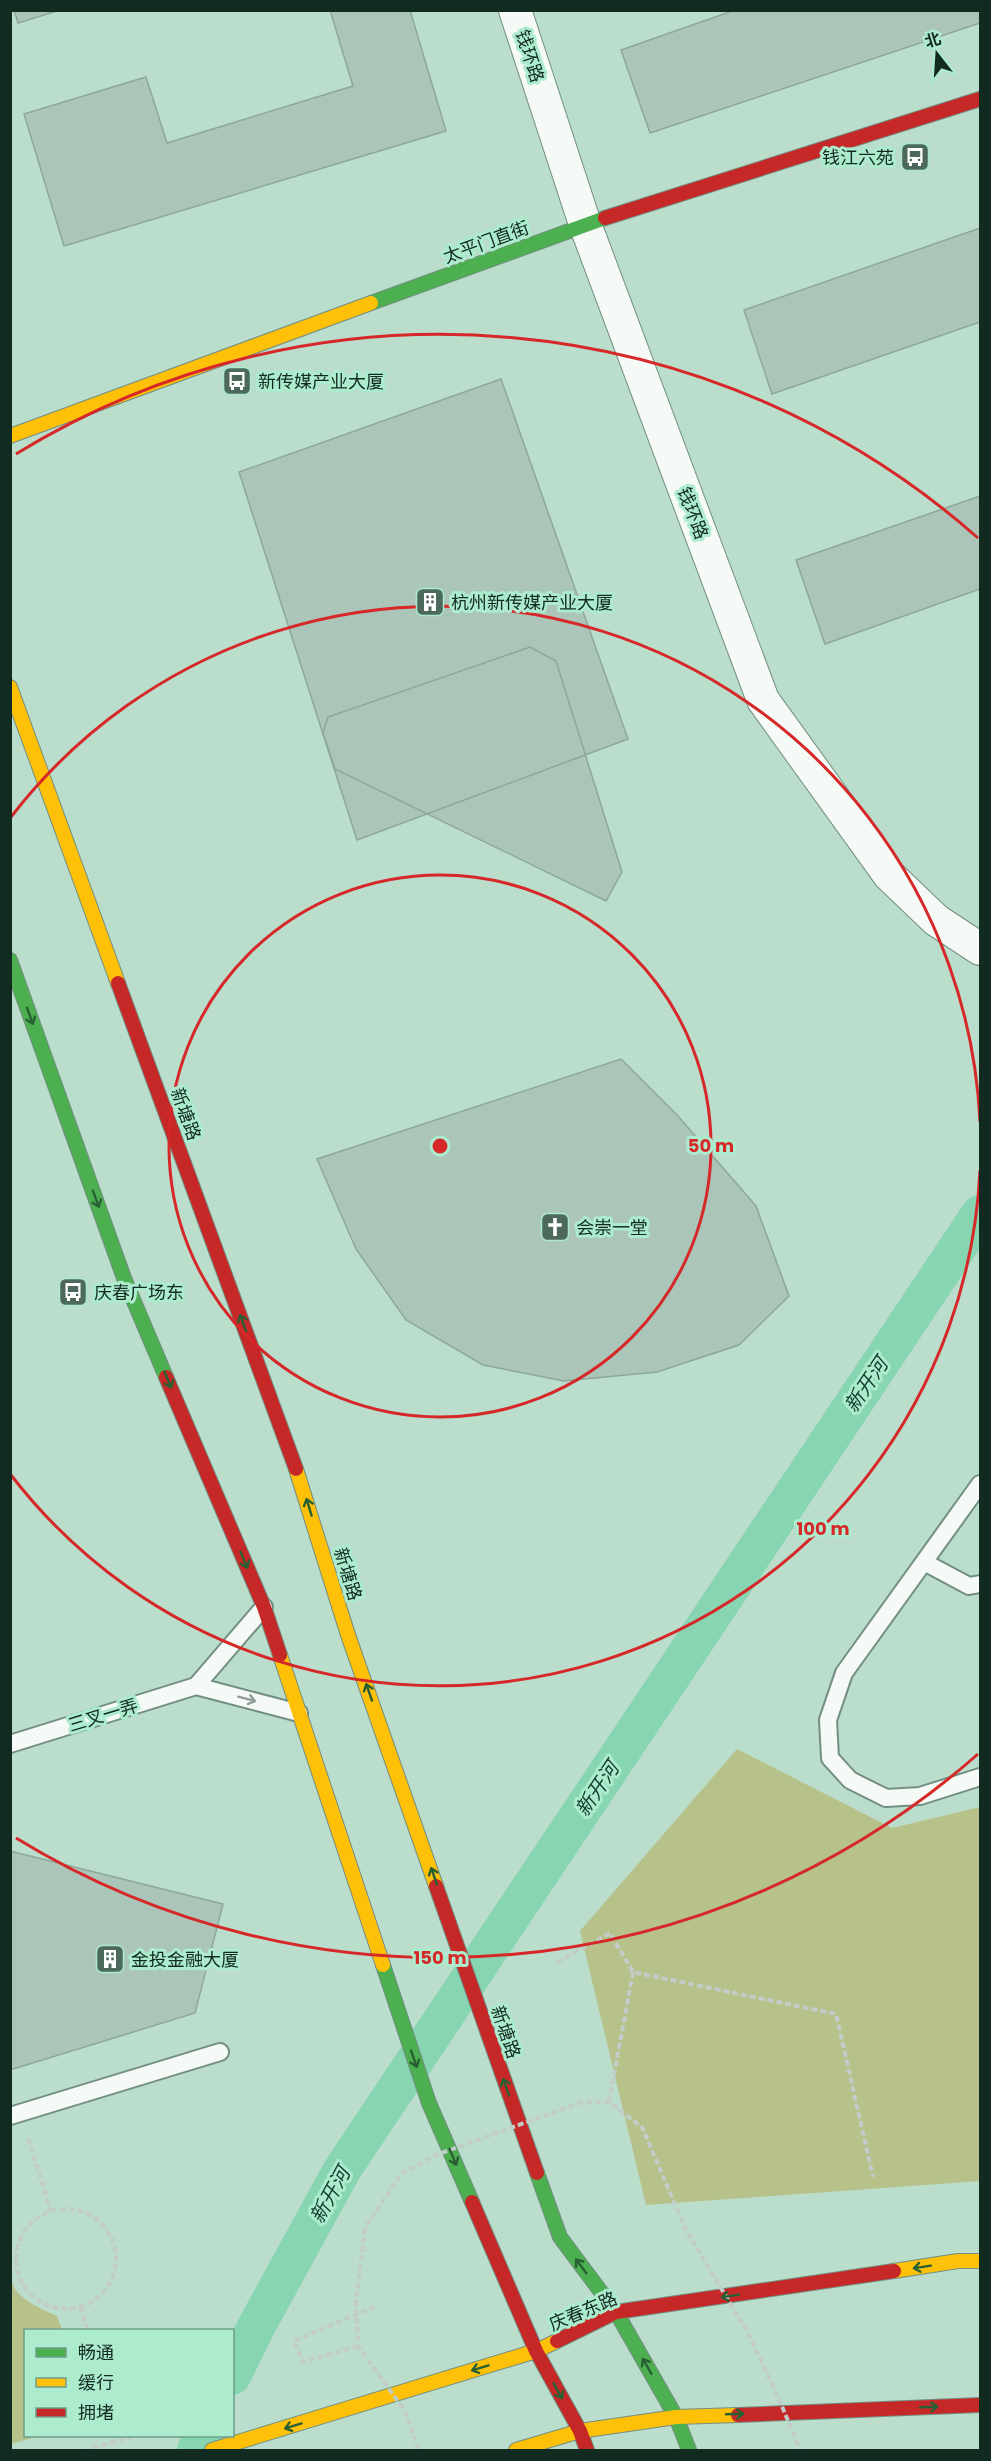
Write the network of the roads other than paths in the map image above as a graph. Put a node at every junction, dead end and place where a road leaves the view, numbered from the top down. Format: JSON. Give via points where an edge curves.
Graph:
{"nodes":[{"id":1,"x":515,"y":10,"type":"edge"},
{"id":2,"x":981,"y":99,"type":"edge"},
{"id":3,"x":585,"y":224,"type":"junction"},
{"id":4,"x":10,"y":436,"type":"edge"},
{"id":5,"x":10,"y":687,"type":"edge"},
{"id":6,"x":981,"y":949,"type":"edge"},
{"id":7,"x":10,"y":960,"type":"edge"},
{"id":8,"x":981,"y":1484,"type":"edge"},
{"id":9,"x":924,"y":1562,"type":"junction"},
{"id":10,"x":981,"y":1584,"type":"edge"},
{"id":11,"x":264,"y":1608,"type":"junction"},
{"id":12,"x":196,"y":1686,"type":"junction"},
{"id":13,"x":299,"y":1713,"type":"junction"},
{"id":14,"x":10,"y":1744,"type":"edge"},
{"id":15,"x":981,"y":1777,"type":"edge"},
{"id":16,"x":220,"y":2052,"type":"dead end"},
{"id":17,"x":10,"y":2116,"type":"edge"},
{"id":18,"x":981,"y":2261,"type":"edge"},
{"id":19,"x":616,"y":2312,"type":"junction"},
{"id":20,"x":536,"y":2351,"type":"junction"},
{"id":21,"x":981,"y":2405,"type":"edge"},
{"id":22,"x":676,"y":2417,"type":"junction"},
{"id":23,"x":580,"y":2431,"type":"junction"},
{"id":24,"x":212,"y":2451,"type":"edge"},
{"id":25,"x":516,"y":2451,"type":"edge"},
{"id":26,"x":586,"y":2451,"type":"edge"},
{"id":27,"x":689,"y":2451,"type":"edge"}],
"edges":[{"from":1,"to":3,"type":"street","name":"钱环路"},
{"from":2,"to":3,"type":"main road","name":"太平门直街"},
{"from":3,"to":4,"type":"main road","name":"太平门直街"},
{"from":3,"to":6,"type":"street","name":"钱环路","via":[[763,700],[889,875],[936,920]]},
{"from":19,"to":5,"type":"main road","name":"新塘路","one_way":true,"via":[[560,2237],[348,1635],[302,1486]]},
{"from":7,"to":11,"type":"main road","one_way":true,"via":[[124,1278]]},
{"from":8,"to":9,"type":"lane"},
{"from":9,"to":10,"type":"lane","via":[[969,1586]]},
{"from":9,"to":15,"type":"lane","via":[[844,1673],[828,1720],[830,1758],[850,1780],[886,1798],[920,1796]]},
{"from":11,"to":12,"type":"lane"},
{"from":11,"to":13,"type":"main road"},
{"from":12,"to":13,"type":"lane","one_way":true},
{"from":12,"to":14,"type":"lane","name":"三叉一弄"},
{"from":13,"to":20,"type":"main road","one_way":true,"via":[[429,2103]]},
{"from":16,"to":17,"type":"lane"},
{"from":18,"to":19,"type":"main road","name":"庆春东路","one_way":true,"via":[[958,2261]]},
{"from":19,"to":20,"type":"main road","name":"庆春东路"},
{"from":22,"to":19,"type":"main road","name":"新塘路","one_way":true},
{"from":20,"to":23,"type":"main road","one_way":true},
{"from":20,"to":24,"type":"main road","name":"庆春东路","one_way":true},
{"from":22,"to":21,"type":"main road","one_way":true},
{"from":22,"to":23,"type":"main road"},
{"from":22,"to":27,"type":"main road","name":"新塘路"},
{"from":23,"to":25,"type":"main road"},
{"from":23,"to":26,"type":"main road"}]}
